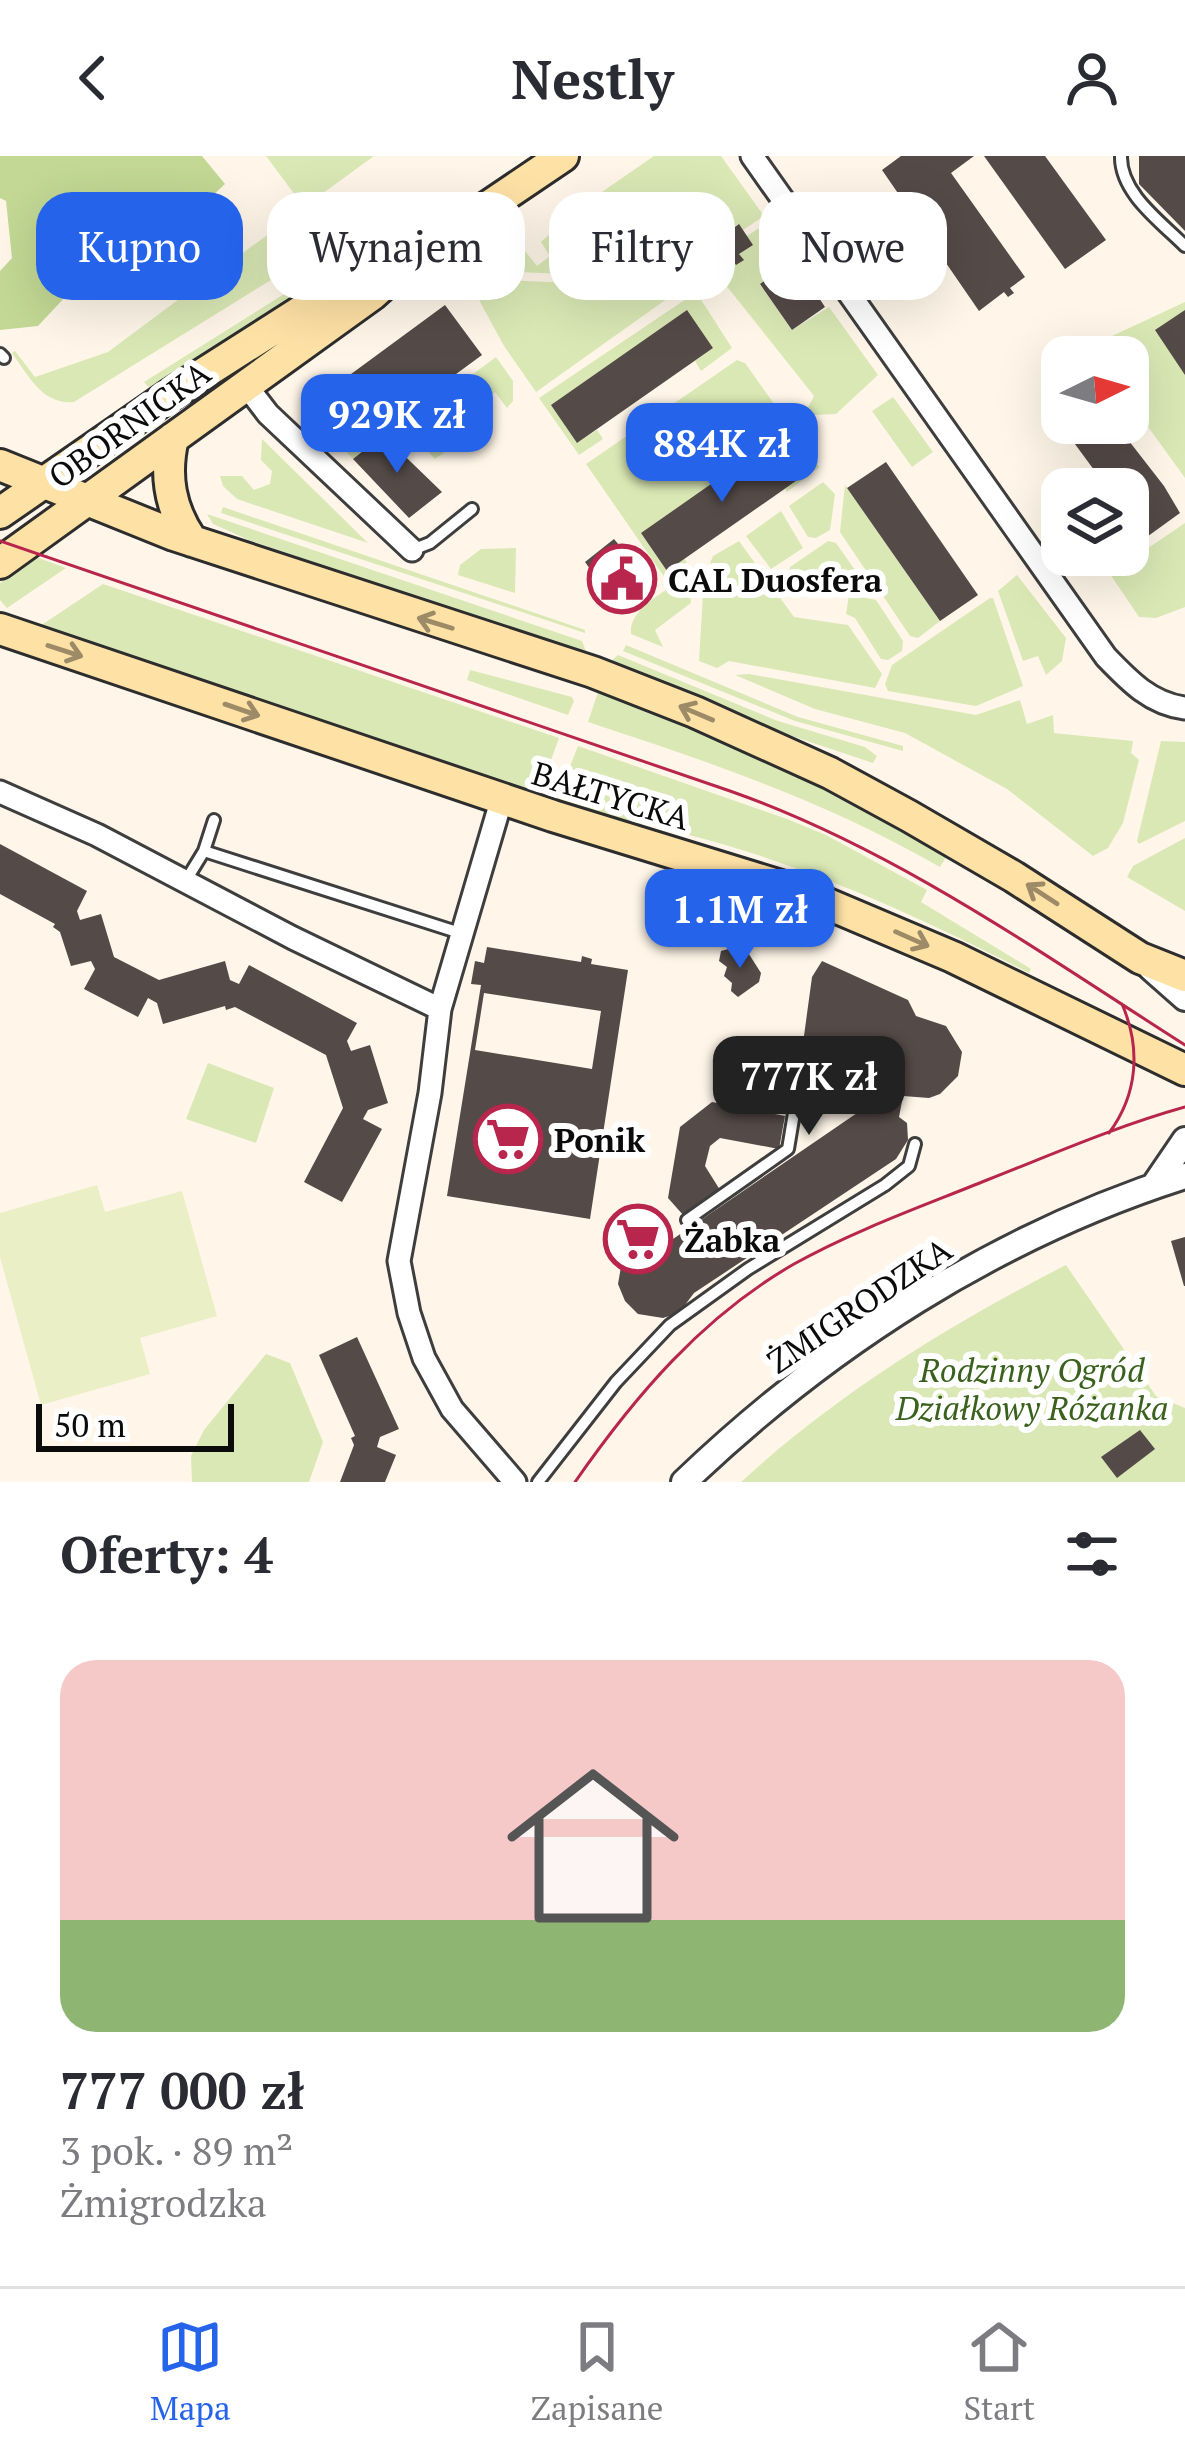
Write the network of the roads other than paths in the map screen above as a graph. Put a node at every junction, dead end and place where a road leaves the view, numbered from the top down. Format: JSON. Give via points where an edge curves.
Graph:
{"nodes":[{"id":1,"x":563,"y":156,"type":"edge"},
{"id":2,"x":752,"y":156,"type":"edge"},
{"id":3,"x":1121,"y":156,"type":"edge"},
{"id":4,"x":510,"y":192,"type":"edge"},
{"id":5,"x":1185,"y":246,"type":"edge"},
{"id":6,"x":318,"y":300,"type":"edge"},
{"id":7,"x":364,"y":300,"type":"edge"},
{"id":8,"x":245,"y":384,"type":"junction"},
{"id":9,"x":173,"y":438,"type":"junction"},
{"id":10,"x":0,"y":465,"type":"edge"},
{"id":11,"x":42,"y":482,"type":"junction"},
{"id":12,"x":86,"y":500,"type":"junction"},
{"id":13,"x":472,"y":509,"type":"dead end"},
{"id":14,"x":0,"y":513,"type":"edge"},
{"id":15,"x":192,"y":541,"type":"junction"},
{"id":16,"x":412,"y":550,"type":"joint"},
{"id":17,"x":0,"y":563,"type":"edge"},
{"id":18,"x":0,"y":628,"type":"edge"},
{"id":19,"x":1185,"y":708,"type":"edge"},
{"id":20,"x":0,"y":792,"type":"edge"},
{"id":21,"x":502,"y":798,"type":"junction"},
{"id":22,"x":214,"y":820,"type":"dead end"},
{"id":23,"x":204,"y":850,"type":"junction"},
{"id":24,"x":185,"y":882,"type":"junction"},
{"id":25,"x":460,"y":933,"type":"junction"},
{"id":26,"x":1140,"y":958,"type":"junction"},
{"id":27,"x":1185,"y":976,"type":"edge"},
{"id":28,"x":1185,"y":998,"type":"edge"},
{"id":29,"x":440,"y":1009,"type":"junction"},
{"id":30,"x":1185,"y":1070,"type":"edge"},
{"id":31,"x":798,"y":1089,"type":"dead end"},
{"id":32,"x":1185,"y":1140,"type":"edge"},
{"id":33,"x":915,"y":1144,"type":"dead end"},
{"id":34,"x":1185,"y":1176,"type":"edge"},
{"id":35,"x":1155,"y":1184,"type":"junction"},
{"id":36,"x":687,"y":1220,"type":"dead end"},
{"id":37,"x":505,"y":1478,"type":"edge"},
{"id":38,"x":538,"y":1482,"type":"edge"},
{"id":39,"x":684,"y":1482,"type":"edge"}],
"edges":[{"from":1,"to":4,"type":"main road","name":"OBORNICKA"},
{"from":2,"to":19,"type":"street","via":[[1106,657],[1161,704]]},
{"from":3,"to":5,"type":"lane","via":[[1133,194]]},
{"from":6,"to":11,"type":"main road","name":"OBORNICKA"},
{"from":7,"to":8,"type":"main road","name":"OBORNICKA"},
{"from":8,"to":9,"type":"main road","name":"OBORNICKA"},
{"from":8,"to":16,"type":"street"},
{"from":9,"to":12,"type":"main road","name":"OBORNICKA"},
{"from":9,"to":15,"type":"main road","via":[[170,496]]},
{"from":10,"to":11,"type":"main road"},
{"from":11,"to":12,"type":"main road"},
{"from":11,"to":14,"type":"main road","name":"OBORNICKA"},
{"from":12,"to":15,"type":"main road"},
{"from":12,"to":17,"type":"main road","name":"OBORNICKA"},
{"from":13,"to":16,"type":"lane"},
{"from":26,"to":15,"type":"main road","one_way":true,"via":[[949,837],[695,712]]},
{"from":18,"to":21,"type":"main road","name":"BAŁTYCKA","one_way":true},
{"from":20,"to":24,"type":"street"},
{"from":21,"to":25,"type":"street"},
{"from":21,"to":30,"type":"main road","name":"BAŁTYCKA","one_way":true,"via":[[825,902]]},
{"from":22,"to":23,"type":"lane"},
{"from":23,"to":24,"type":"lane"},
{"from":23,"to":25,"type":"lane"},
{"from":24,"to":29,"type":"street"},
{"from":25,"to":29,"type":"street"},
{"from":26,"to":27,"type":"main road"},
{"from":26,"to":28,"type":"street"},
{"from":29,"to":37,"type":"street","via":[[399,1261],[424,1358]]},
{"from":31,"to":36,"type":"lane","via":[[788,1149]]},
{"from":32,"to":35,"type":"street"},
{"from":33,"to":38,"type":"lane","via":[[909,1166],[885,1186],[670,1325]]},
{"from":34,"to":35,"type":"street","name":"ŻMIGRODZKA"},
{"from":35,"to":39,"type":"street","name":"ŻMIGRODZKA","via":[[1015,1246],[886,1318]]}]}
